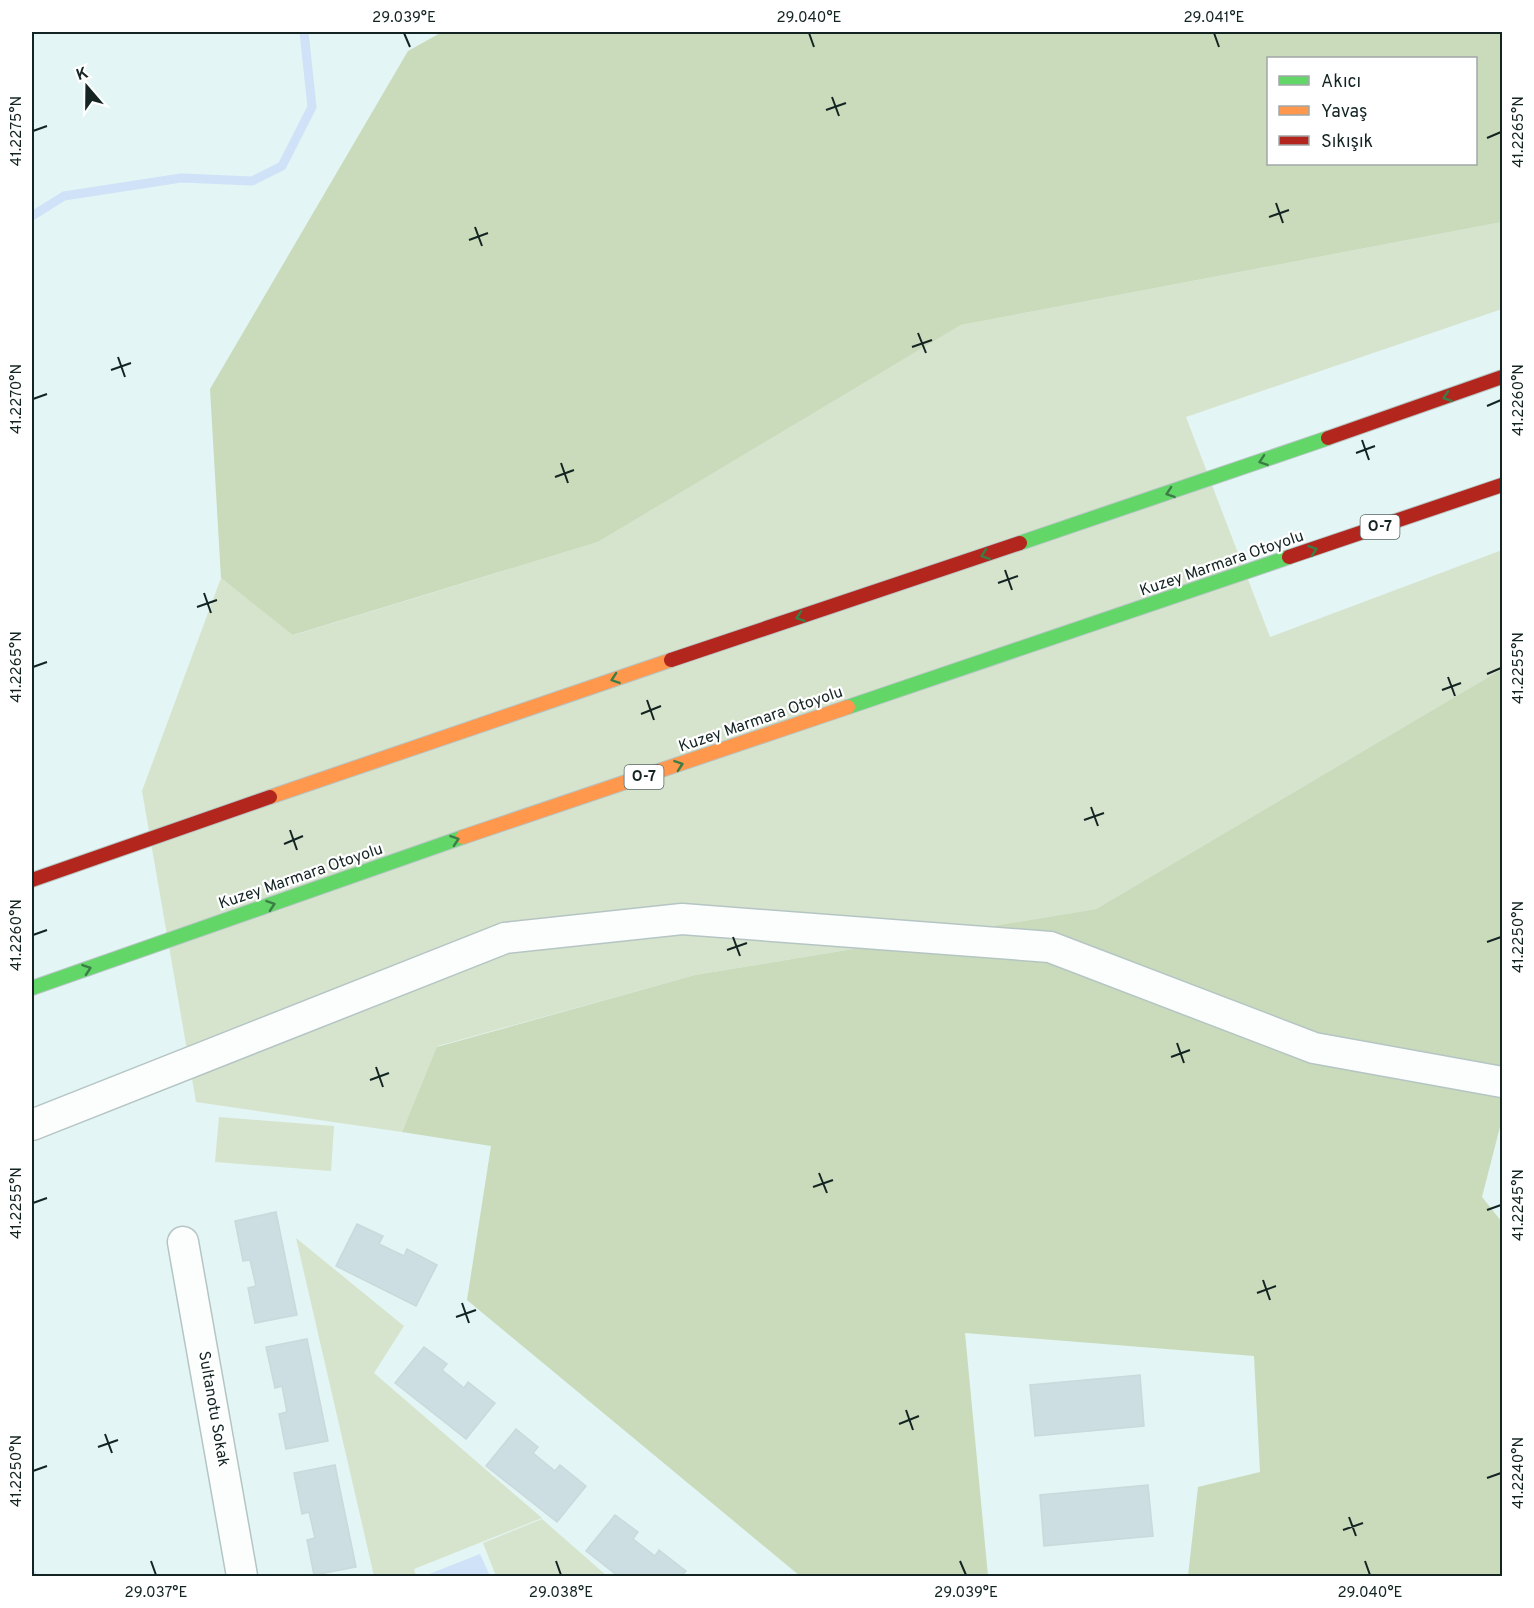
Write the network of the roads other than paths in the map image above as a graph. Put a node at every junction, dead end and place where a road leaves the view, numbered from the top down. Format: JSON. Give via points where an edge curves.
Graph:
{"nodes":[{"id":1,"x":1503,"y":377,"type":"edge"},
{"id":2,"x":1503,"y":485,"type":"edge"},
{"id":3,"x":32,"y":880,"type":"edge"},
{"id":4,"x":32,"y":988,"type":"edge"},
{"id":5,"x":1503,"y":1082,"type":"edge"},
{"id":6,"x":32,"y":1125,"type":"edge"},
{"id":7,"x":183,"y":1242,"type":"dead end"},
{"id":8,"x":242,"y":1576,"type":"edge"}],
"edges":[{"from":1,"to":3,"type":"highway","one_way":true},
{"from":4,"to":2,"type":"highway","name":"Kuzey Marmara Otoyolu","number":"O-7","one_way":true},
{"from":5,"to":6,"type":"street","via":[[1314,1048],[1050,947],[682,919],[505,938]]},
{"from":7,"to":8,"type":"street","name":"Sultanotu Sokak"}]}
